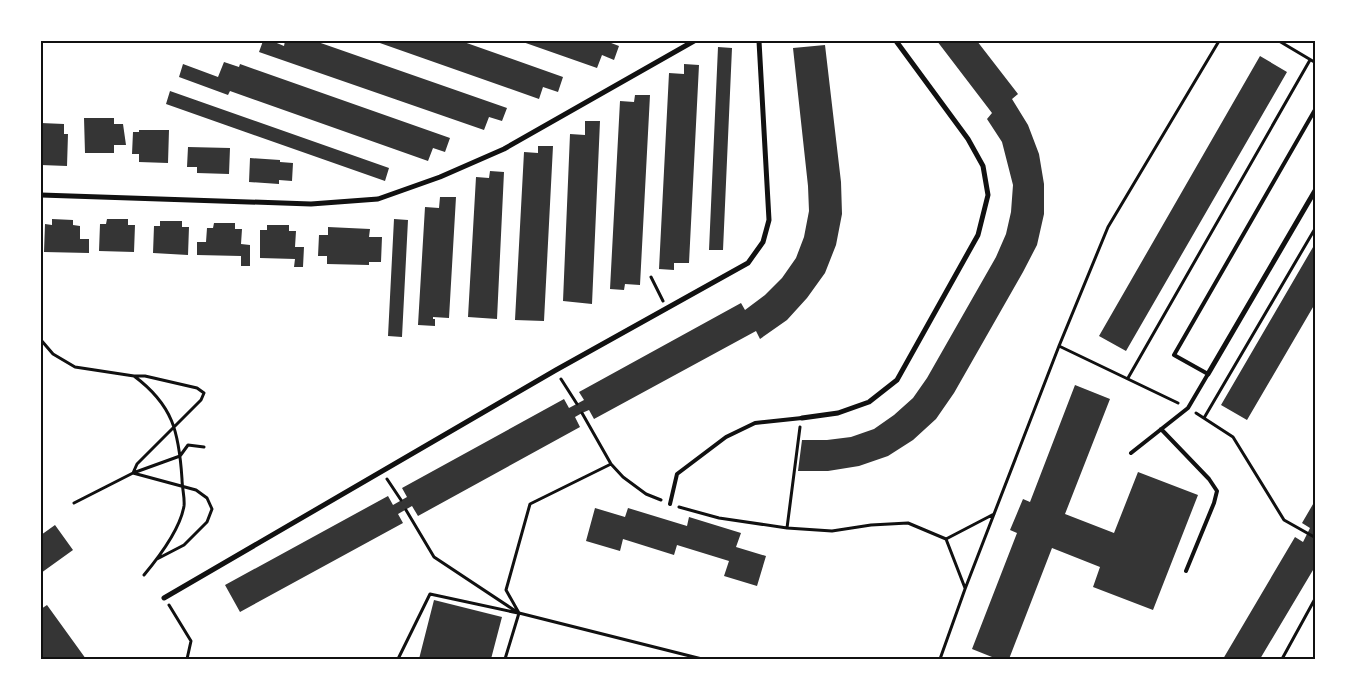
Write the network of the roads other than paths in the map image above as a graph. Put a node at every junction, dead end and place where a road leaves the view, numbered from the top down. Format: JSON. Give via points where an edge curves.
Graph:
{"nodes":[{"id":1,"x":694,"y":41,"type":"edge"},
{"id":2,"x":759,"y":41,"type":"edge"},
{"id":3,"x":896,"y":41,"type":"edge"},
{"id":4,"x":1316,"y":108,"type":"edge"},
{"id":5,"x":1316,"y":189,"type":"edge"},
{"id":6,"x":41,"y":195,"type":"edge"},
{"id":7,"x":1208,"y":374,"type":"junction"},
{"id":8,"x":802,"y":418,"type":"joint"},
{"id":9,"x":1161,"y":429,"type":"junction"},
{"id":10,"x":1131,"y":453,"type":"dead end"},
{"id":11,"x":670,"y":504,"type":"road end"},
{"id":12,"x":1186,"y":571,"type":"dead end"},
{"id":13,"x":164,"y":598,"type":"road end"}],
"edges":[{"from":1,"to":6,"type":"street","via":[[508,148],[378,199],[311,204]]},
{"from":2,"to":13,"type":"street","via":[[769,220],[762,242],[748,263],[556,370]]},
{"from":3,"to":8,"type":"street","via":[[968,139],[983,166],[988,196],[978,236],[896,380],[869,402],[838,413]]},
{"from":4,"to":7,"type":"lane","via":[[1174,355]]},
{"from":5,"to":7,"type":"street"},
{"from":7,"to":9,"type":"lane","via":[[1188,408]]},
{"from":8,"to":11,"type":"lane","via":[[755,423],[726,437],[677,474]]},
{"from":9,"to":10,"type":"lane"},
{"from":9,"to":12,"type":"lane","via":[[1217,491]]}]}
